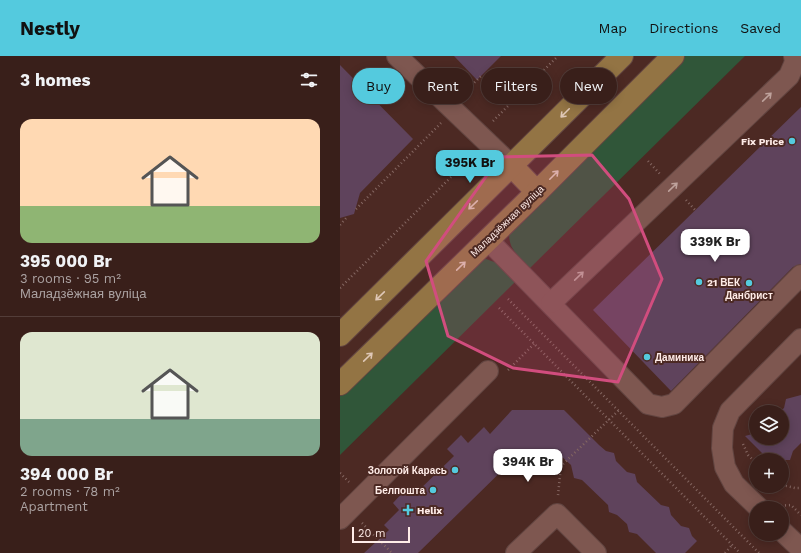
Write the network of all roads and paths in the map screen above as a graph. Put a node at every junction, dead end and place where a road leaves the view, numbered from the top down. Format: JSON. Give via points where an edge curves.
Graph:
{"nodes":[{"id":1,"x":397,"y":56,"type":"edge"},
{"id":2,"x":558,"y":56,"type":"edge"},
{"id":3,"x":622,"y":56,"type":"edge"},
{"id":4,"x":673,"y":56,"type":"edge"},
{"id":5,"x":794,"y":56,"type":"edge"},
{"id":6,"x":546,"y":68,"type":"edge"},
{"id":7,"x":481,"y":76,"type":"edge"},
{"id":8,"x":795,"y":82,"type":"edge"},
{"id":9,"x":509,"y":104,"type":"edge"},
{"id":10,"x":450,"y":107,"type":"junction"},
{"id":11,"x":479,"y":134,"type":"junction"},
{"id":12,"x":648,"y":161,"type":"dead end"},
{"id":13,"x":512,"y":166,"type":"junction"},
{"id":14,"x":653,"y":167,"type":"dead end"},
{"id":15,"x":537,"y":192,"type":"junction"},
{"id":16,"x":356,"y":209,"type":"dead end"},
{"id":17,"x":348,"y":216,"type":"dead end"},
{"id":18,"x":340,"y":225,"type":"edge"},
{"id":19,"x":488,"y":240,"type":"junction"},
{"id":20,"x":801,"y":275,"type":"edge"},
{"id":21,"x":340,"y":288,"type":"edge"},
{"id":22,"x":508,"y":299,"type":"dead end"},
{"id":23,"x":551,"y":303,"type":"junction"},
{"id":24,"x":499,"y":308,"type":"dead end"},
{"id":25,"x":340,"y":335,"type":"edge"},
{"id":26,"x":801,"y":339,"type":"edge"},
{"id":27,"x":488,"y":371,"type":"dead end"},
{"id":28,"x":340,"y":384,"type":"edge"},
{"id":29,"x":619,"y":410,"type":"junction"},
{"id":30,"x":609,"y":420,"type":"junction"},
{"id":31,"x":742,"y":439,"type":"dead end"},
{"id":32,"x":749,"y":456,"type":"edge"},
{"id":33,"x":789,"y":487,"type":"edge"},
{"id":34,"x":801,"y":488,"type":"edge"},
{"id":35,"x":758,"y":501,"type":"edge"},
{"id":36,"x":789,"y":505,"type":"edge"},
{"id":37,"x":556,"y":514,"type":"junction"},
{"id":38,"x":801,"y":514,"type":"edge"},
{"id":39,"x":349,"y":519,"type":"edge"},
{"id":40,"x":789,"y":538,"type":"edge"},
{"id":41,"x":732,"y":545,"type":"junction"},
{"id":42,"x":801,"y":549,"type":"edge"},
{"id":43,"x":392,"y":553,"type":"edge"},
{"id":44,"x":516,"y":553,"type":"edge"},
{"id":45,"x":596,"y":553,"type":"edge"},
{"id":46,"x":725,"y":553,"type":"edge"},
{"id":47,"x":740,"y":553,"type":"edge"},
{"id":48,"x":759,"y":553,"type":"edge"}],
"edges":[{"from":1,"to":10,"type":"lane"},
{"from":2,"to":6,"type":"path"},
{"from":3,"to":13,"type":"main road","one_way":true},
{"from":15,"to":4,"type":"main road","name":"Маладзёжная вуліца","one_way":true},
{"from":5,"to":8,"type":"lane"},
{"from":7,"to":10,"type":"path"},
{"from":23,"to":8,"type":"lane","one_way":true},
{"from":9,"to":11,"type":"path"},
{"from":10,"to":11,"type":"lane"},
{"from":10,"to":16,"type":"path","via":[[440,125]]},
{"from":11,"to":13,"type":"lane"},
{"from":11,"to":21,"type":"path","via":[[472,157]]},
{"from":12,"to":14,"type":"path"},
{"from":13,"to":15,"type":"main road"},
{"from":13,"to":25,"type":"main road","one_way":true},
{"from":15,"to":19,"type":"main road","name":"Маладзёжная вуліца"},
{"from":17,"to":18,"type":"path"},
{"from":19,"to":23,"type":"lane"},
{"from":28,"to":19,"type":"main road","name":"Маладзёжная вуліца","one_way":true},
{"from":20,"to":23,"type":"lane","via":[[674,404],[662,407],[648,404]]},
{"from":22,"to":29,"type":"path"},
{"from":24,"to":30,"type":"path"},
{"from":26,"to":35,"type":"lane","via":[[730,411],[723,428],[724,467],[734,484]]},
{"from":27,"to":39,"type":"lane"},
{"from":29,"to":30,"type":"path"},
{"from":29,"to":48,"type":"path"},
{"from":30,"to":37,"type":"path","via":[[561,466]]},
{"from":30,"to":41,"type":"path"},
{"from":31,"to":32,"type":"path"},
{"from":33,"to":34,"type":"path"},
{"from":36,"to":38,"type":"path"},
{"from":37,"to":44,"type":"lane"},
{"from":37,"to":45,"type":"lane"},
{"from":39,"to":43,"type":"path"},
{"from":40,"to":42,"type":"lane"},
{"from":41,"to":46,"type":"path"},
{"from":41,"to":47,"type":"path"}]}
